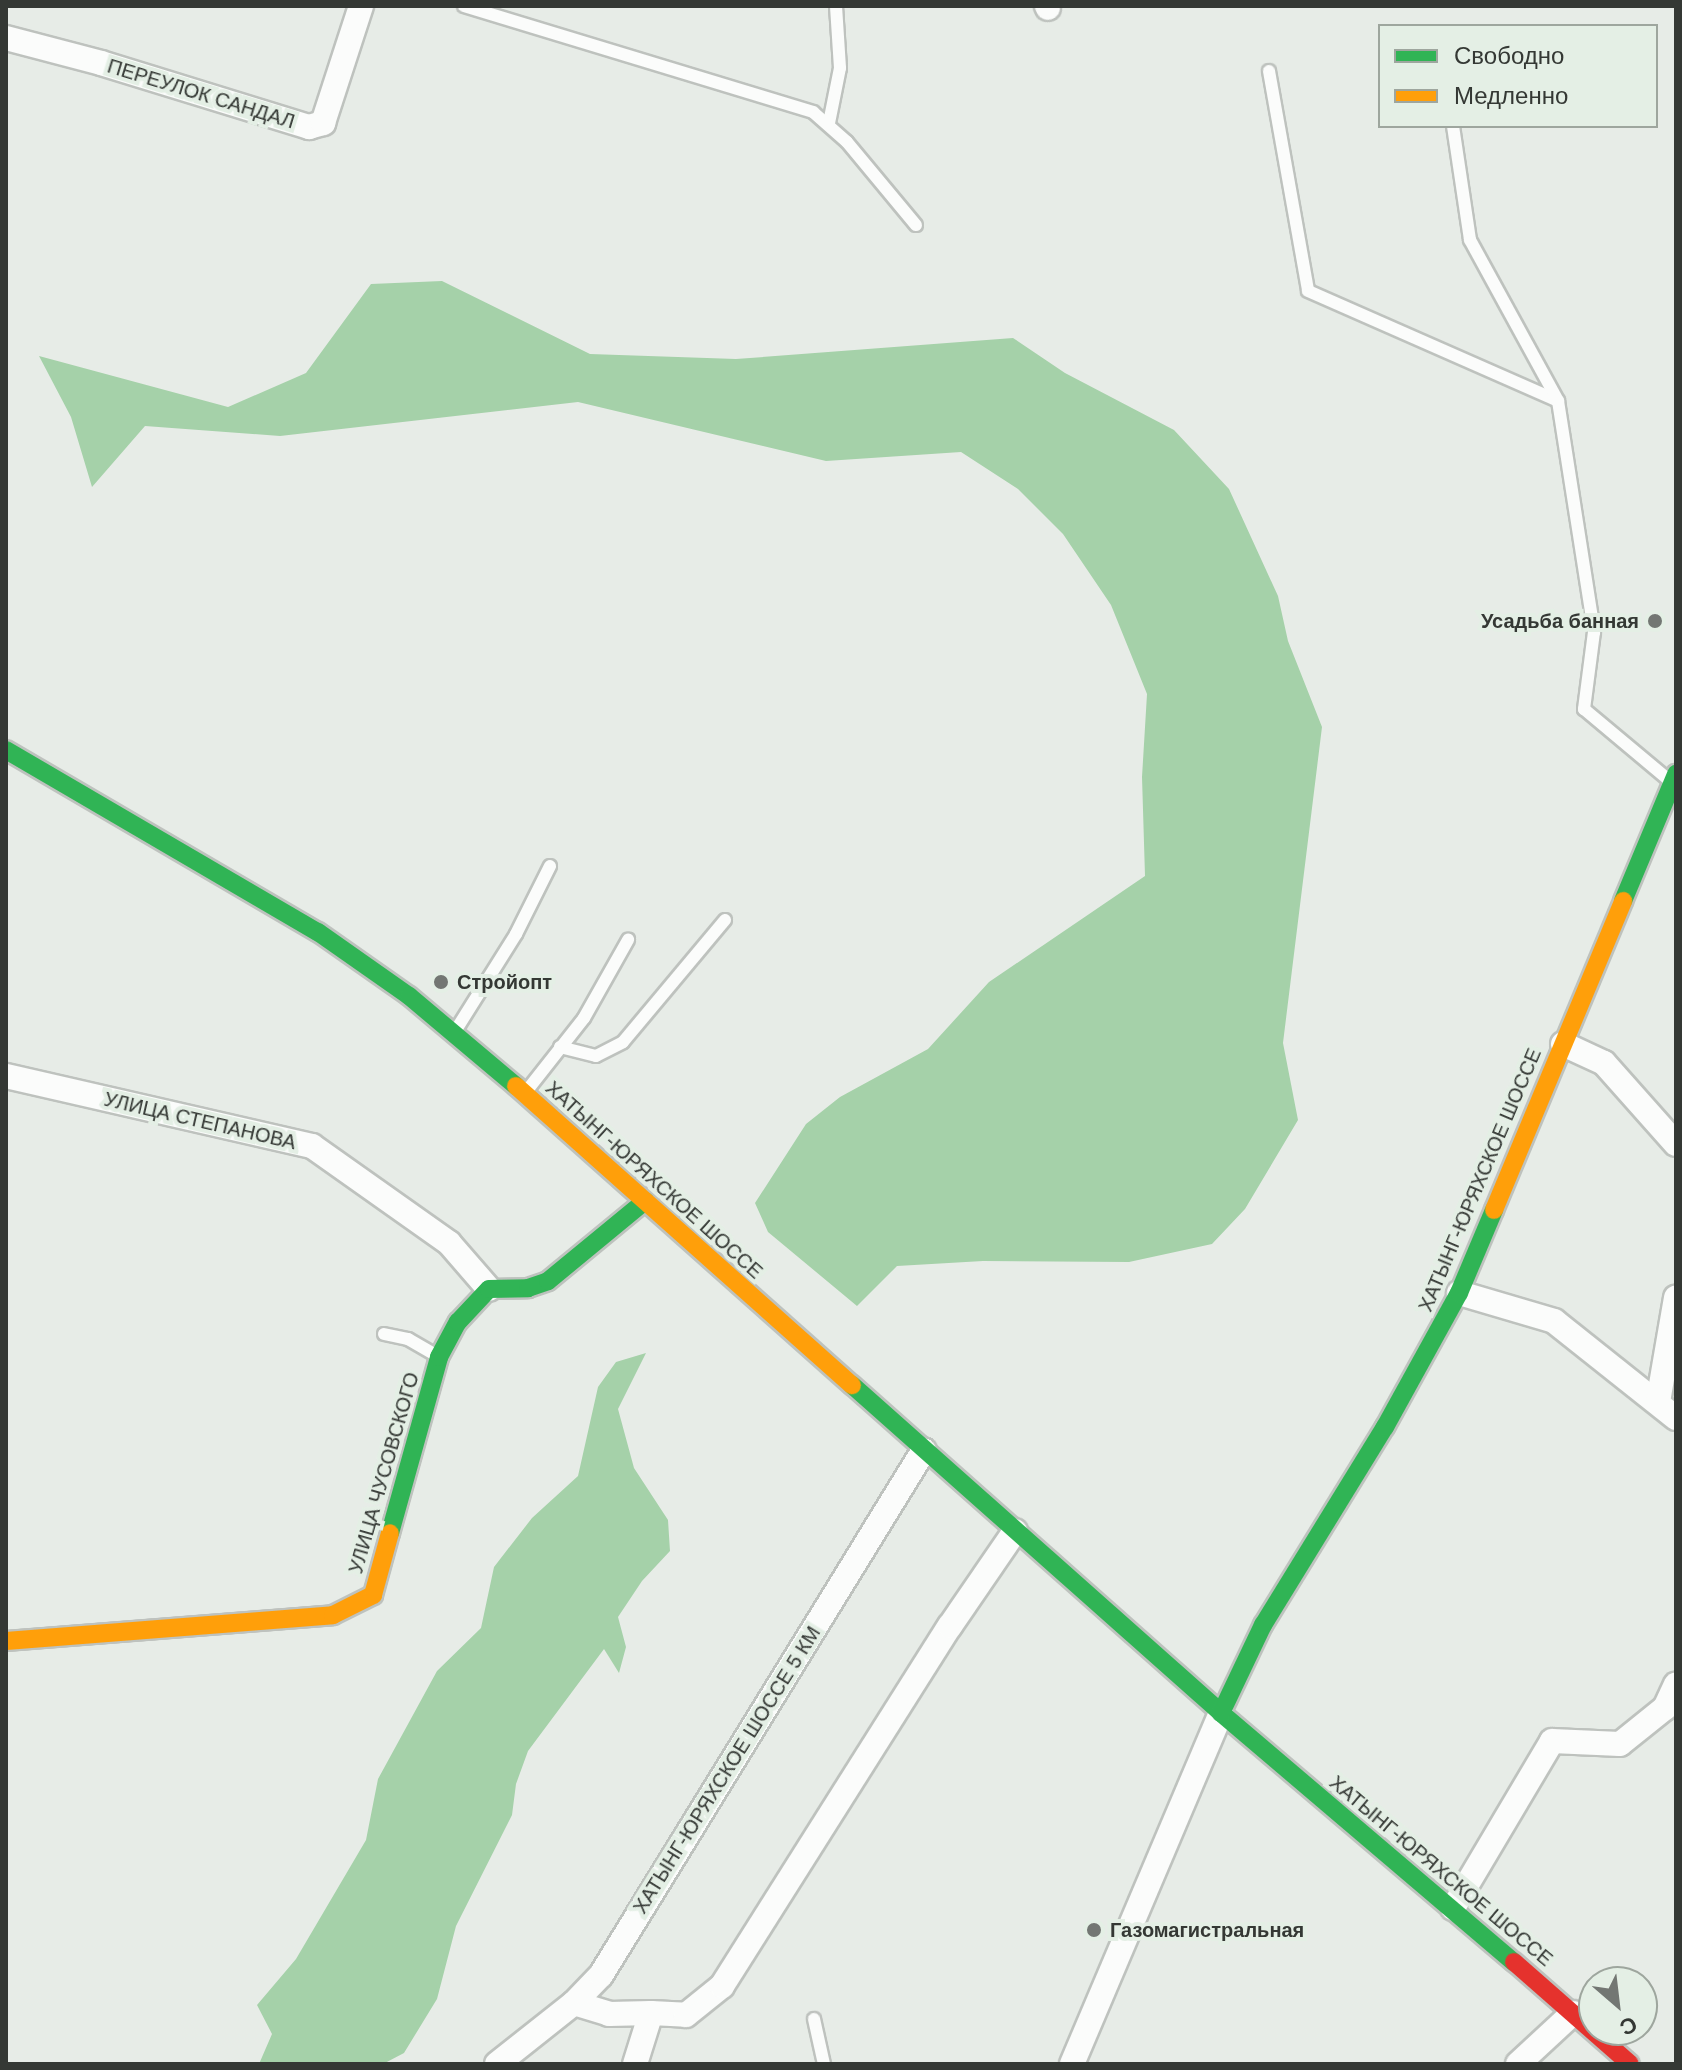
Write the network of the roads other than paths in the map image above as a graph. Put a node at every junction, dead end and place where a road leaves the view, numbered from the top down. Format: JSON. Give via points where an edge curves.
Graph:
{"nodes":[{"id":1,"x":361,"y":6,"type":"edge"},
{"id":2,"x":464,"y":6,"type":"edge"},
{"id":3,"x":836,"y":6,"type":"edge"},
{"id":4,"x":6,"y":38,"type":"edge"},
{"id":5,"x":1269,"y":71,"type":"dead end"},
{"id":6,"x":829,"y":123,"type":"junction"},
{"id":7,"x":1453,"y":128,"type":"edge"},
{"id":8,"x":916,"y":225,"type":"dead end"},
{"id":9,"x":1558,"y":401,"type":"junction"},
{"id":10,"x":6,"y":750,"type":"edge"},
{"id":11,"x":1674,"y":778,"type":"edge"},
{"id":12,"x":550,"y":866,"type":"dead end"},
{"id":13,"x":725,"y":920,"type":"dead end"},
{"id":14,"x":628,"y":940,"type":"dead end"},
{"id":15,"x":454,"y":1033,"type":"junction"},
{"id":16,"x":1563,"y":1044,"type":"junction"},
{"id":17,"x":560,"y":1047,"type":"junction"},
{"id":18,"x":6,"y":1076,"type":"edge"},
{"id":19,"x":524,"y":1094,"type":"junction"},
{"id":20,"x":1676,"y":1144,"type":"edge"},
{"id":21,"x":645,"y":1201,"type":"junction"},
{"id":22,"x":489,"y":1289,"type":"junction"},
{"id":23,"x":1459,"y":1293,"type":"junction"},
{"id":24,"x":1676,"y":1298,"type":"edge"},
{"id":25,"x":384,"y":1334,"type":"dead end"},
{"id":26,"x":439,"y":1357,"type":"junction"},
{"id":27,"x":1667,"y":1410,"type":"edge"},
{"id":28,"x":924,"y":1450,"type":"junction"},
{"id":29,"x":1015,"y":1531,"type":"junction"},
{"id":30,"x":6,"y":1641,"type":"edge"},
{"id":31,"x":1676,"y":1684,"type":"edge"},
{"id":32,"x":1221,"y":1713,"type":"junction"},
{"id":33,"x":1453,"y":1908,"type":"junction"},
{"id":34,"x":574,"y":2003,"type":"junction"},
{"id":35,"x":651,"y":2013,"type":"junction"},
{"id":36,"x":1573,"y":2013,"type":"junction"},
{"id":37,"x":814,"y":2019,"type":"dead end"},
{"id":38,"x":497,"y":2064,"type":"edge"},
{"id":39,"x":635,"y":2064,"type":"edge"},
{"id":40,"x":824,"y":2064,"type":"edge"},
{"id":41,"x":1072,"y":2064,"type":"edge"},
{"id":42,"x":1518,"y":2064,"type":"edge"},
{"id":43,"x":1630,"y":2064,"type":"edge"}],
"edges":[{"from":1,"to":4,"type":"street","name":"ПЕРЕУЛОК САНДАЛ","via":[[323,123],[309,127]]},
{"from":2,"to":6,"type":"lane","via":[[786,102]]},
{"from":3,"to":6,"type":"lane","via":[[840,68]]},
{"from":5,"to":9,"type":"lane","via":[[1308,291]]},
{"from":6,"to":8,"type":"lane"},
{"from":7,"to":9,"type":"lane","via":[[1470,240]]},
{"from":9,"to":11,"type":"lane","via":[[1594,632],[1584,709]]},
{"from":10,"to":15,"type":"main road","name":"ХАТЫНГ-ЮРЯХСКОЕ ШОССЕ","via":[[318,932]]},
{"from":11,"to":16,"type":"main road","name":"ХАТЫНГ-ЮРЯХСКОЕ ШОССЕ"},
{"from":12,"to":15,"type":"lane","via":[[516,934]]},
{"from":13,"to":17,"type":"lane","via":[[623,1042],[596,1056]]},
{"from":14,"to":17,"type":"lane","via":[[584,1018]]},
{"from":15,"to":19,"type":"main road","name":"ХАТЫНГ-ЮРЯХСКОЕ ШОССЕ"},
{"from":16,"to":20,"type":"street","via":[[1604,1063]]},
{"from":16,"to":23,"type":"main road","name":"ХАТЫНГ-ЮРЯХСКОЕ ШОССЕ"},
{"from":17,"to":19,"type":"lane"},
{"from":18,"to":22,"type":"street","name":"УЛИЦА СТЕПАНОВА","via":[[312,1146],[449,1243]]},
{"from":19,"to":21,"type":"main road","name":"ХАТЫНГ-ЮРЯХСКОЕ ШОССЕ"},
{"from":21,"to":22,"type":"main road","via":[[548,1281],[528,1288]]},
{"from":21,"to":28,"type":"main road","name":"ХАТЫНГ-ЮРЯХСКОЕ ШОССЕ"},
{"from":22,"to":26,"type":"main road","name":"УЛИЦА ЧУСОВСКОГО","via":[[458,1322]]},
{"from":23,"to":27,"type":"street","via":[[1554,1321]]},
{"from":23,"to":32,"type":"main road","name":"ХАТЫНГ-ЮРЯХСКОЕ ШОССЕ","via":[[1385,1427],[1263,1625]]},
{"from":24,"to":27,"type":"street"},
{"from":25,"to":26,"type":"lane","via":[[408,1339]]},
{"from":26,"to":30,"type":"main road","name":"УЛИЦА ЧУСОВСКОГО","via":[[373,1595],[333,1615]]},
{"from":28,"to":29,"type":"main road","name":"ХАТЫНГ-ЮРЯХСКОЕ ШОССЕ"},
{"from":28,"to":34,"type":"street","name":"ХАТЫНГ-ЮРЯХСКОЕ ШОССЕ 5 КМ","via":[[601,1975]]},
{"from":29,"to":32,"type":"main road","name":"ХАТЫНГ-ЮРЯХСКОЕ ШОССЕ"},
{"from":29,"to":35,"type":"street","via":[[722,1986],[686,2015]]},
{"from":31,"to":33,"type":"street","via":[[1665,1708],[1620,1744],[1552,1741]]},
{"from":32,"to":33,"type":"main road","name":"ХАТЫНГ-ЮРЯХСКОЕ ШОССЕ"},
{"from":32,"to":41,"type":"street"},
{"from":33,"to":36,"type":"main road","name":"ХАТЫНГ-ЮРЯХСКОЕ ШОССЕ"},
{"from":34,"to":35,"type":"street","via":[[609,2014]]},
{"from":34,"to":38,"type":"street","name":"ХАТЫНГ-ЮРЯХСКОЕ ШОССЕ 5 КМ"},
{"from":35,"to":39,"type":"street"},
{"from":36,"to":42,"type":"street"},
{"from":36,"to":43,"type":"main road","name":"ХАТЫНГ-ЮРЯХСКОЕ ШОССЕ"},
{"from":37,"to":40,"type":"lane"}]}
